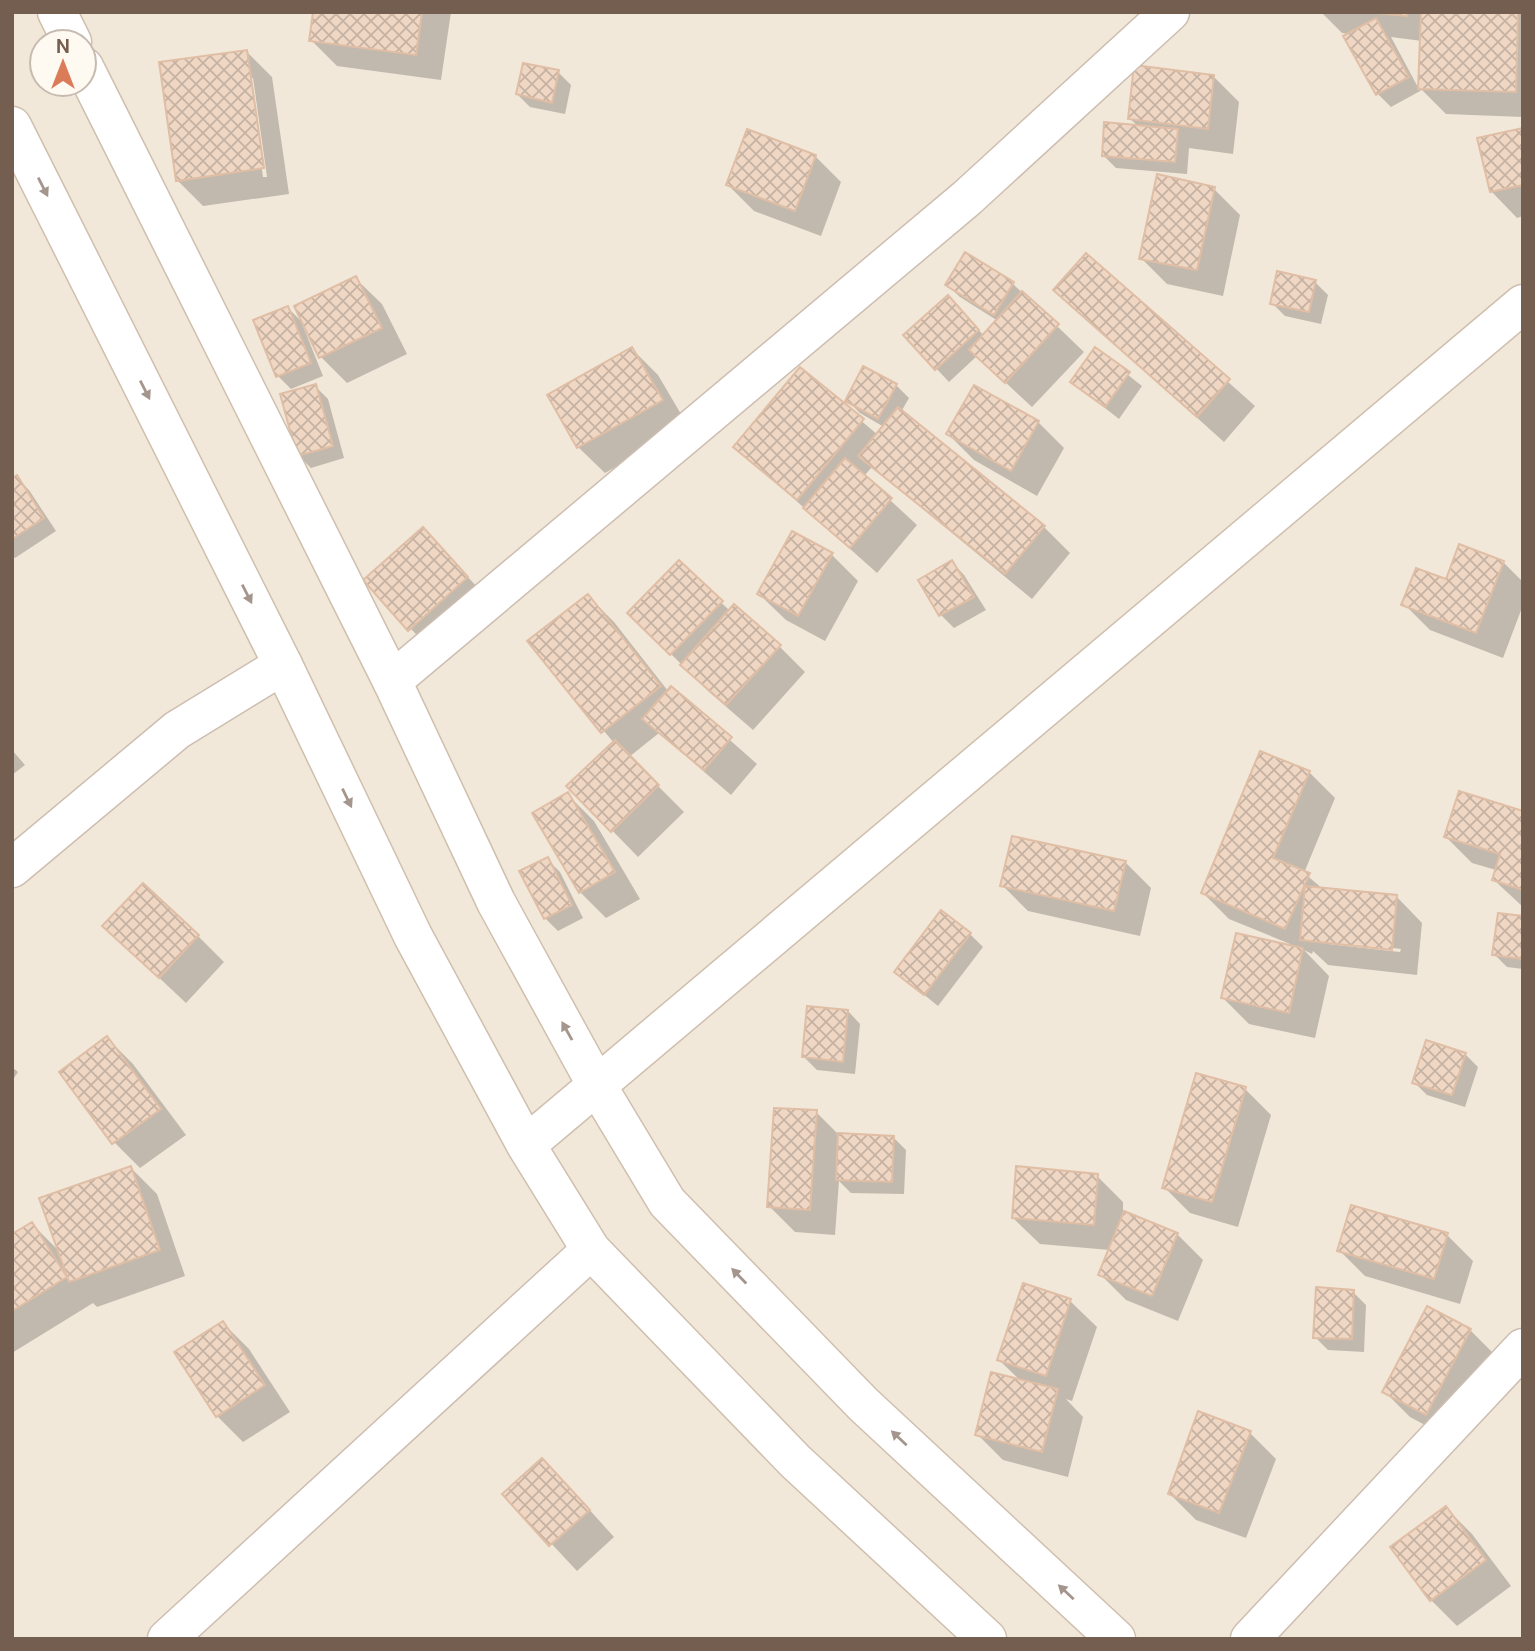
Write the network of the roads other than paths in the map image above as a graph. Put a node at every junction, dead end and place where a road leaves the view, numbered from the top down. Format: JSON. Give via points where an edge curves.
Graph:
{"nodes":[{"id":1,"x":57,"y":12,"type":"edge"},
{"id":2,"x":1170,"y":12,"type":"edge"},
{"id":3,"x":65,"y":28,"type":"edge"},
{"id":4,"x":98,"y":95,"type":"edge"},
{"id":5,"x":12,"y":126,"type":"edge"},
{"id":6,"x":1523,"y":304,"type":"edge"},
{"id":7,"x":283,"y":665,"type":"junction"},
{"id":8,"x":392,"y":681,"type":"junction"},
{"id":9,"x":12,"y":868,"type":"edge"},
{"id":10,"x":596,"y":1084,"type":"junction"},
{"id":11,"x":526,"y":1145,"type":"junction"},
{"id":12,"x":591,"y":1250,"type":"junction"},
{"id":13,"x":1523,"y":1349,"type":"edge"},
{"id":14,"x":167,"y":1639,"type":"edge"},
{"id":15,"x":987,"y":1639,"type":"edge"},
{"id":16,"x":1116,"y":1639,"type":"edge"},
{"id":17,"x":1250,"y":1639,"type":"edge"}],
"edges":[{"from":1,"to":3,"type":"main road"},
{"from":2,"to":8,"type":"main road","via":[[967,198]]},
{"from":4,"to":8,"type":"main road"},
{"from":5,"to":7,"type":"main road","one_way":true},
{"from":6,"to":10,"type":"main road"},
{"from":7,"to":9,"type":"main road","via":[[177,730]]},
{"from":7,"to":11,"type":"main road","one_way":true,"via":[[413,936]]},
{"from":10,"to":8,"type":"main road","one_way":true,"via":[[496,902]]},
{"from":10,"to":11,"type":"main road"},
{"from":16,"to":10,"type":"main road","one_way":true,"via":[[863,1404],[667,1202]]},
{"from":11,"to":12,"type":"main road"},
{"from":12,"to":14,"type":"main road"},
{"from":12,"to":15,"type":"main road","via":[[795,1461]]},
{"from":13,"to":17,"type":"main road"}]}
